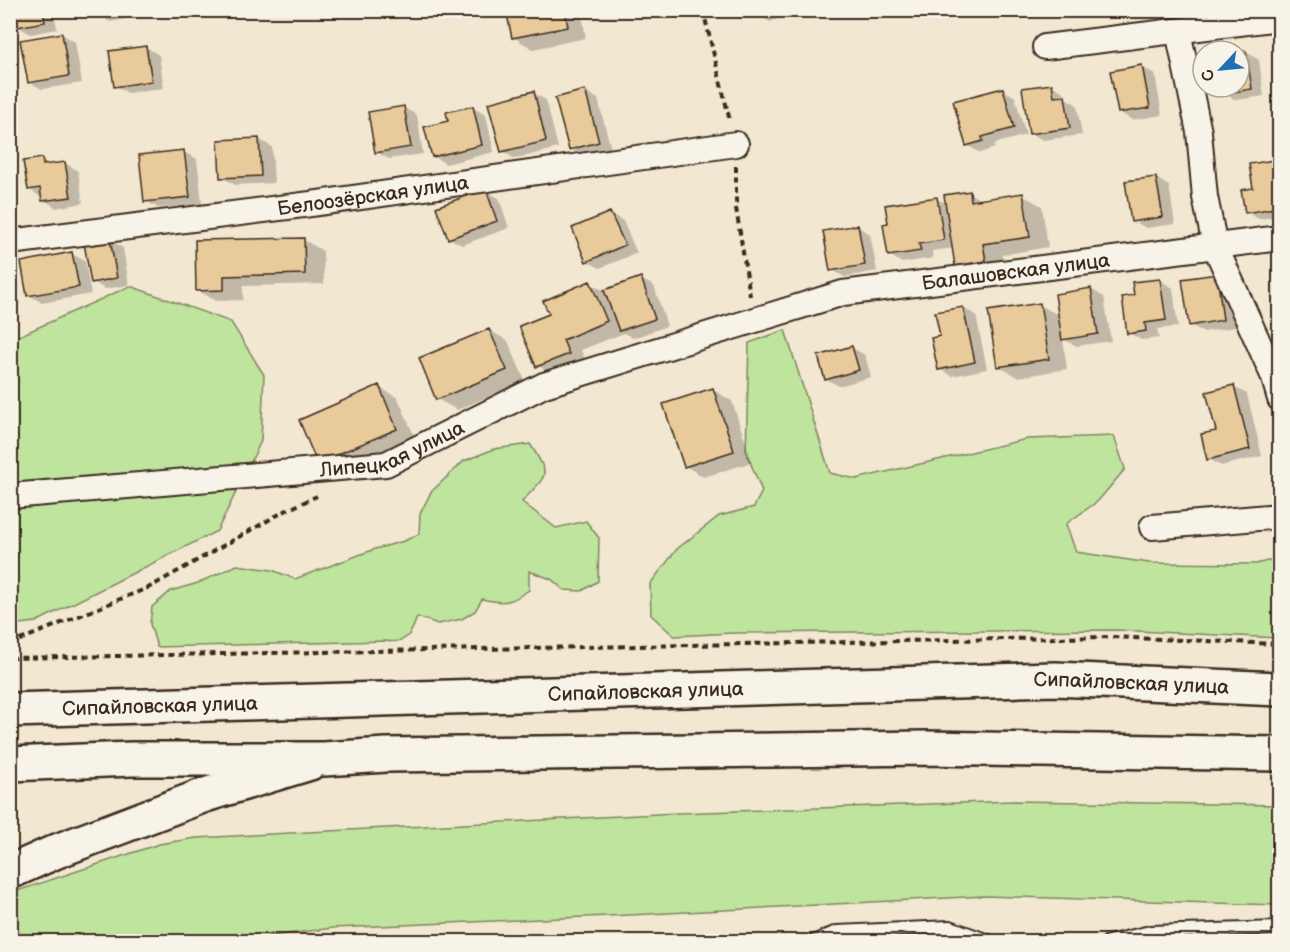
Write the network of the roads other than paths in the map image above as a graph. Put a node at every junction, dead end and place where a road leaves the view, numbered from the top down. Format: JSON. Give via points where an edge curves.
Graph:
{"nodes":[{"id":1,"x":1280,"y":18,"type":"edge"},
{"id":2,"x":1178,"y":31,"type":"junction"},
{"id":3,"x":1046,"y":47,"type":"dead end"},
{"id":4,"x":736,"y":144,"type":"dead end"},
{"id":5,"x":1280,"y":238,"type":"edge"},
{"id":6,"x":10,"y":242,"type":"edge"},
{"id":7,"x":1215,"y":246,"type":"junction"},
{"id":8,"x":754,"y":320,"type":"joint"},
{"id":9,"x":1280,"y":399,"type":"edge"},
{"id":10,"x":10,"y":496,"type":"edge"},
{"id":11,"x":1280,"y":516,"type":"edge"},
{"id":12,"x":1152,"y":526,"type":"dead end"},
{"id":13,"x":1280,"y":689,"type":"edge"},
{"id":14,"x":10,"y":710,"type":"edge"},
{"id":15,"x":1280,"y":754,"type":"edge"},
{"id":16,"x":324,"y":759,"type":"junction"},
{"id":17,"x":10,"y":764,"type":"edge"},
{"id":18,"x":10,"y":872,"type":"edge"},
{"id":19,"x":1280,"y":928,"type":"edge"},
{"id":20,"x":813,"y":942,"type":"edge"},
{"id":21,"x":991,"y":942,"type":"edge"},
{"id":22,"x":1108,"y":942,"type":"edge"}],
"edges":[{"from":1,"to":2,"type":"street"},
{"from":2,"to":3,"type":"street"},
{"from":2,"to":7,"type":"street"},
{"from":4,"to":6,"type":"street","name":"Белоозёрская улица"},
{"from":5,"to":7,"type":"street","name":"Балашовская улица"},
{"from":7,"to":8,"type":"street","name":"Балашовская улица","via":[[843,293]]},
{"from":7,"to":9,"type":"street"},
{"from":8,"to":10,"type":"street","name":"Липецкая улица","via":[[544,385],[386,464]]},
{"from":11,"to":12,"type":"street"},
{"from":13,"to":14,"type":"main road","name":"Сипайловская улица","via":[[1055,679]]},
{"from":15,"to":16,"type":"main road","via":[[927,748]]},
{"from":16,"to":17,"type":"main road","via":[[131,759]]},
{"from":16,"to":18,"type":"main road","via":[[205,795]]},
{"from":19,"to":22,"type":"lane","via":[[1150,932]]},
{"from":20,"to":21,"type":"lane","via":[[837,932],[950,927]]}]}
